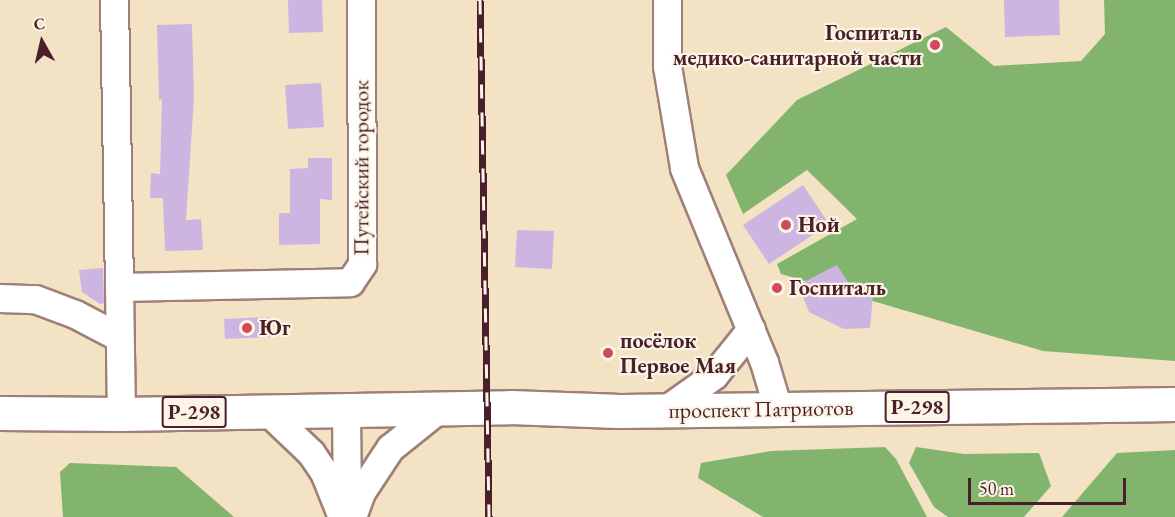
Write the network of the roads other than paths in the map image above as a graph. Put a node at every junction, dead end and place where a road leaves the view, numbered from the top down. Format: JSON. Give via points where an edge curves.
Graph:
{"nodes":[{"id":1,"x":114,"y":0,"type":"edge"},
{"id":2,"x":361,"y":0,"type":"edge"},
{"id":3,"x":667,"y":0,"type":"edge"},
{"id":4,"x":119,"y":287,"type":"junction"},
{"id":5,"x":0,"y":298,"type":"edge"},
{"id":6,"x":751,"y":329,"type":"junction"},
{"id":7,"x":119,"y":337,"type":"junction"},
{"id":8,"x":1175,"y":404,"type":"edge"},
{"id":9,"x":440,"y":408,"type":"junction"},
{"id":10,"x":346,"y":409,"type":"junction"},
{"id":11,"x":778,"y":409,"type":"junction"},
{"id":12,"x":266,"y":410,"type":"junction"},
{"id":13,"x":665,"y":410,"type":"junction"},
{"id":14,"x":0,"y":413,"type":"edge"},
{"id":15,"x":121,"y":414,"type":"junction"},
{"id":16,"x":344,"y":517,"type":"edge"},
{"id":17,"x":352,"y":517,"type":"edge"}],
"edges":[{"from":1,"to":4,"type":"street"},
{"from":2,"to":4,"type":"street","name":"Путейский городок","via":[[362,264],[350,282]]},
{"from":3,"to":6,"type":"street","via":[[667,66],[684,168]]},
{"from":4,"to":7,"type":"street"},
{"from":5,"to":7,"type":"street","via":[[35,299]]},
{"from":6,"to":11,"type":"street"},
{"from":6,"to":13,"type":"street","via":[[714,375]]},
{"from":7,"to":15,"type":"street"},
{"from":8,"to":11,"type":"highway","name":"проспект Патриотов","number":"Р-298"},
{"from":9,"to":10,"type":"highway","name":"проспект Патриотов","number":"Р-298"},
{"from":9,"to":13,"type":"highway","name":"проспект Патриотов","number":"Р-298"},
{"from":9,"to":17,"type":"street","via":[[390,448],[361,492]]},
{"from":10,"to":12,"type":"highway","number":"Р-298"},
{"from":10,"to":16,"type":"street"},
{"from":11,"to":13,"type":"highway","name":"проспект Патриотов","number":"Р-298"},
{"from":12,"to":15,"type":"highway","number":"Р-298"},
{"from":12,"to":16,"type":"street","via":[[311,453]]},
{"from":14,"to":15,"type":"highway","number":"Р-298"}]}
